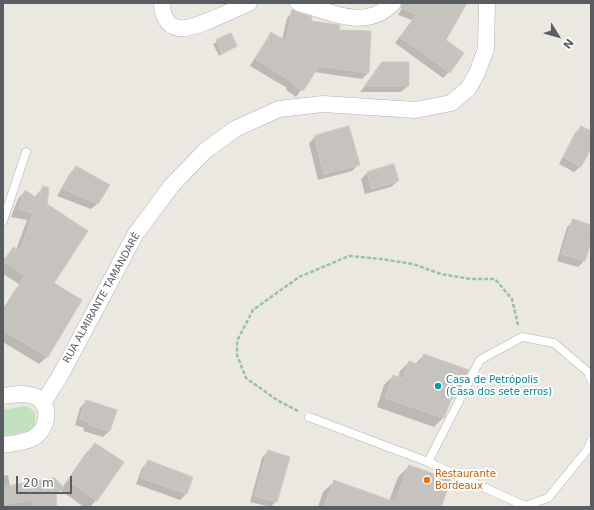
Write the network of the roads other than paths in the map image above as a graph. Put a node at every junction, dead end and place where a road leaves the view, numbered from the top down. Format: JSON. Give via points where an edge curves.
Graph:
{"nodes":[{"id":1,"x":162,"y":3,"type":"edge"},
{"id":2,"x":249,"y":3,"type":"edge"},
{"id":3,"x":298,"y":3,"type":"edge"},
{"id":4,"x":393,"y":3,"type":"edge"},
{"id":5,"x":488,"y":3,"type":"edge"},
{"id":6,"x":26,"y":152,"type":"dead end"},
{"id":7,"x":3,"y":221,"type":"edge"},
{"id":8,"x":591,"y":380,"type":"edge"},
{"id":9,"x":3,"y":396,"type":"edge"},
{"id":10,"x":44,"y":403,"type":"junction"},
{"id":11,"x":309,"y":417,"type":"road end"},
{"id":12,"x":591,"y":441,"type":"edge"},
{"id":13,"x":3,"y":445,"type":"edge"},
{"id":14,"x":590,"y":450,"type":"edge"},
{"id":15,"x":428,"y":462,"type":"junction"}],
"edges":[{"from":1,"to":2,"type":"street","via":[[165,19],[180,29],[192,27]]},
{"from":3,"to":4,"type":"street","via":[[337,16],[361,18],[385,12]]},
{"from":5,"to":10,"type":"street","name":"RUA ALMIRANTE TAMANDARÉ","via":[[486,49],[477,74],[468,89],[451,103],[415,110],[323,104],[279,109],[235,129],[205,151],[172,185],[135,235]]},
{"from":6,"to":7,"type":"lane"},
{"from":8,"to":15,"type":"lane","via":[[588,372],[554,343],[522,337],[480,360]]},
{"from":9,"to":10,"type":"street","via":[[21,393],[32,395]]},
{"from":10,"to":13,"type":"street","via":[[46,419],[42,430],[35,437]]},
{"from":11,"to":15,"type":"lane"},
{"from":12,"to":14,"type":"lane"},
{"from":14,"to":15,"type":"lane","via":[[548,498],[525,506]]}]}
